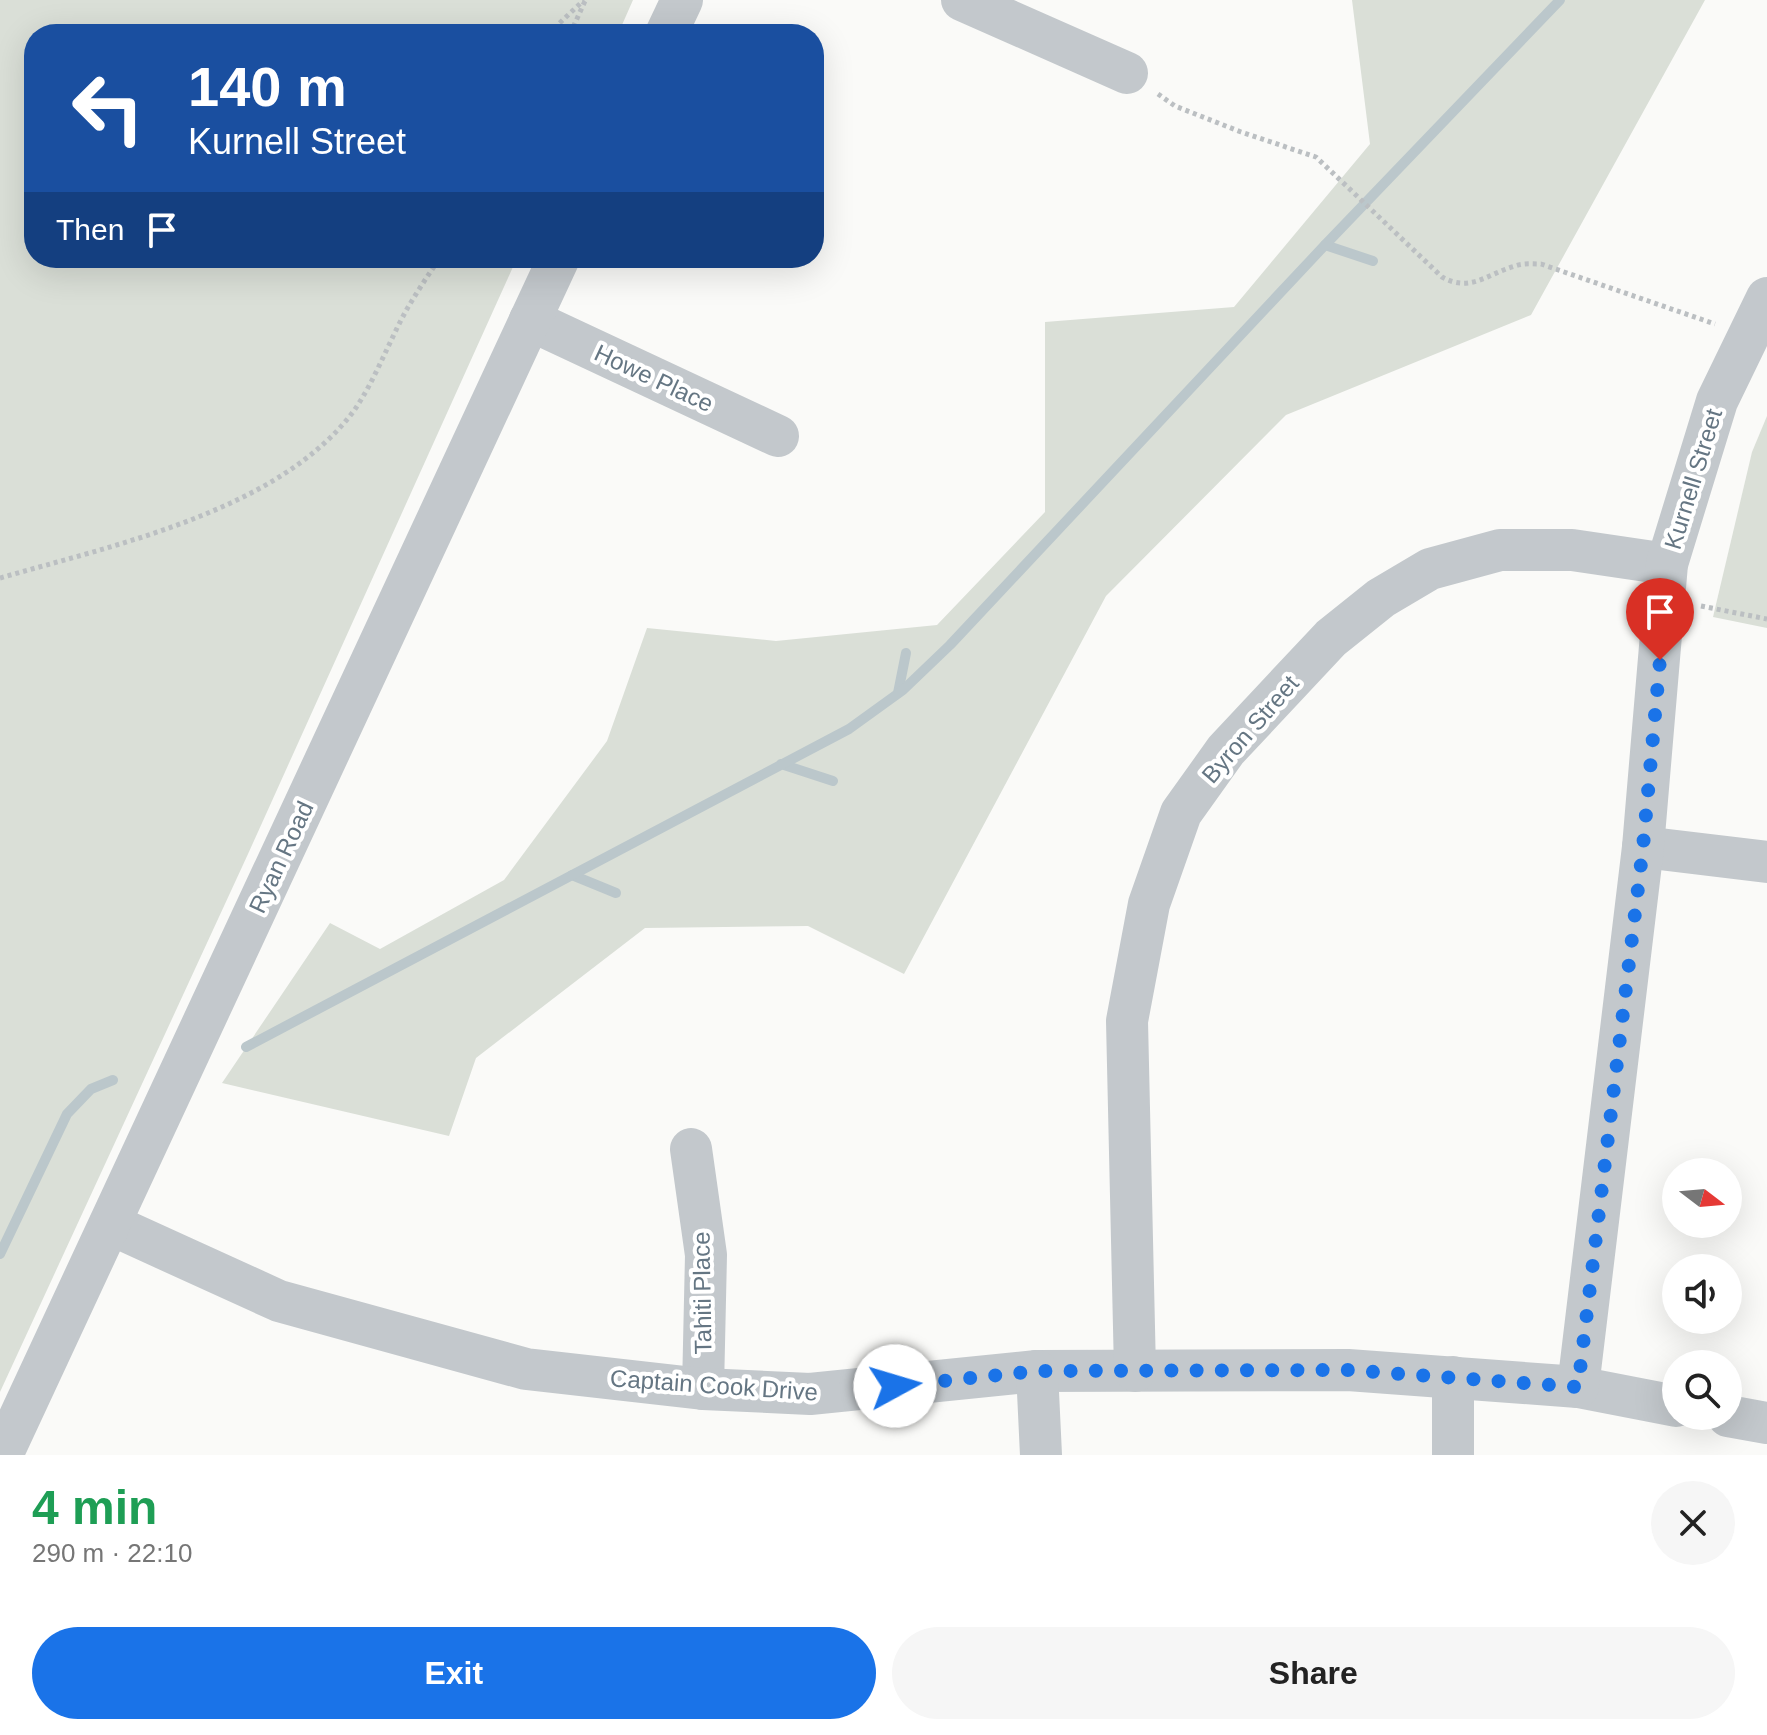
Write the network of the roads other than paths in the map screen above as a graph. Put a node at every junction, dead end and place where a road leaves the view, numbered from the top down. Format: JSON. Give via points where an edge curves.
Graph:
{"nodes":[{"id":1,"x":682,"y":0,"type":"edge"},
{"id":2,"x":962,"y":0,"type":"edge"},
{"id":3,"x":671,"y":24,"type":"edge"},
{"id":4,"x":1127,"y":73,"type":"road end"},
{"id":5,"x":554,"y":268,"type":"edge"},
{"id":6,"x":1759,"y":315,"type":"edge"},
{"id":7,"x":530,"y":320,"type":"junction"},
{"id":8,"x":778,"y":436,"type":"dead end"},
{"id":9,"x":1666,"y":581,"type":"junction"},
{"id":10,"x":1643,"y":847,"type":"junction"},
{"id":11,"x":1767,"y":862,"type":"edge"},
{"id":12,"x":691,"y":1149,"type":"dead end"},
{"id":13,"x":110,"y":1224,"type":"junction"},
{"id":14,"x":1037,"y":1371,"type":"junction"},
{"id":15,"x":1135,"y":1371,"type":"junction"},
{"id":16,"x":1453,"y":1377,"type":"junction"},
{"id":17,"x":1578,"y":1387,"type":"junction"},
{"id":18,"x":703,"y":1389,"type":"junction"},
{"id":19,"x":1662,"y":1403,"type":"edge"},
{"id":20,"x":1742,"y":1419,"type":"edge"},
{"id":21,"x":1767,"y":1423,"type":"edge"},
{"id":22,"x":2,"y":1455,"type":"edge"},
{"id":23,"x":1041,"y":1455,"type":"edge"},
{"id":24,"x":1453,"y":1455,"type":"edge"}],
"edges":[{"from":1,"to":3,"type":"street"},
{"from":2,"to":4,"type":"street"},
{"from":5,"to":7,"type":"street","name":"Ryan Road"},
{"from":6,"to":9,"type":"street","name":"Kurnell Street","via":[[1717,401]]},
{"from":7,"to":8,"type":"street","name":"Howe Place"},
{"from":7,"to":13,"type":"street","name":"Ryan Road"},
{"from":9,"to":10,"type":"street","name":"Kurnell Street"},
{"from":9,"to":15,"type":"street","name":"Byron Street","via":[[1572,550],[1500,550],[1430,569],[1381,598],[1331,638],[1226,750],[1181,813],[1149,904],[1127,1021]]},
{"from":10,"to":11,"type":"street"},
{"from":10,"to":17,"type":"street","name":"Kurnell Street"},
{"from":12,"to":18,"type":"street","name":"Tahiti Place","via":[[706,1255]]},
{"from":13,"to":18,"type":"street","name":"Captain Cook Drive","via":[[279,1301],[526,1369]]},
{"from":13,"to":22,"type":"street","name":"Ryan Road"},
{"from":14,"to":15,"type":"street","name":"Captain Cook Drive"},
{"from":14,"to":18,"type":"street","name":"Captain Cook Drive","via":[[810,1394]]},
{"from":14,"to":23,"type":"street"},
{"from":15,"to":16,"type":"street","name":"Captain Cook Drive","via":[[1348,1370]]},
{"from":16,"to":17,"type":"street","name":"Captain Cook Drive"},
{"from":16,"to":24,"type":"street"},
{"from":17,"to":19,"type":"street","name":"Captain Cook Drive"},
{"from":20,"to":21,"type":"street"}]}
